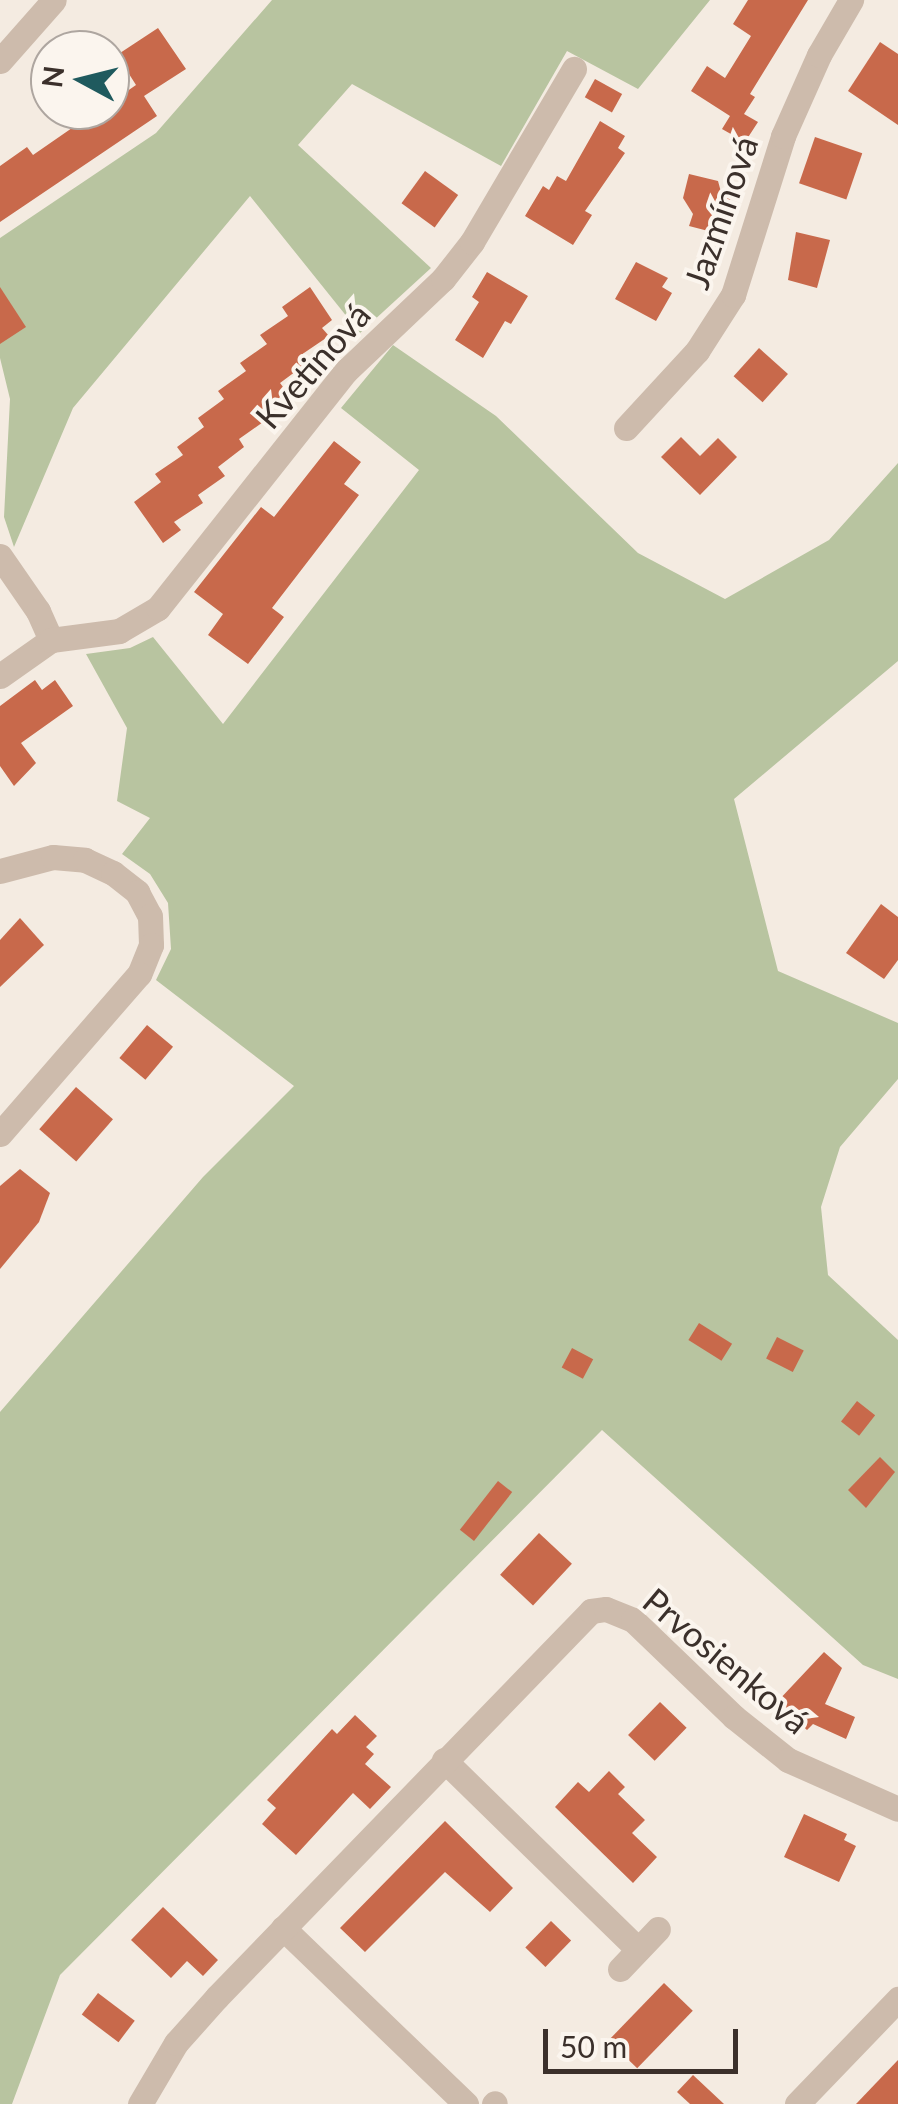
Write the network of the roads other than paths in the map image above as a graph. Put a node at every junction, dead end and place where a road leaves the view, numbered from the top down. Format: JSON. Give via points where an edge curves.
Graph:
{"nodes":[{"id":1,"x":54,"y":0,"type":"edge"},
{"id":2,"x":851,"y":0,"type":"edge"},
{"id":3,"x":0,"y":61,"type":"edge"},
{"id":4,"x":574,"y":69,"type":"dead end"},
{"id":5,"x":626,"y":428,"type":"dead end"},
{"id":6,"x":0,"y":556,"type":"edge"},
{"id":7,"x":51,"y":640,"type":"junction"},
{"id":8,"x":0,"y":676,"type":"edge"},
{"id":9,"x":0,"y":871,"type":"edge"},
{"id":10,"x":0,"y":1134,"type":"edge"},
{"id":11,"x":444,"y":1760,"type":"junction"},
{"id":12,"x":898,"y":1809,"type":"edge"},
{"id":13,"x":284,"y":1928,"type":"junction"},
{"id":14,"x":658,"y":1929,"type":"dead end"},
{"id":15,"x":638,"y":1950,"type":"junction"},
{"id":16,"x":620,"y":1968,"type":"dead end"},
{"id":17,"x":898,"y":1999,"type":"edge"},
{"id":18,"x":140,"y":2104,"type":"edge"},
{"id":19,"x":466,"y":2104,"type":"edge"},
{"id":20,"x":797,"y":2104,"type":"edge"}],
"edges":[{"from":1,"to":3,"type":"street"},
{"from":2,"to":5,"type":"street","name":"Jazmínová","via":[[783,136],[733,294],[697,351]]},
{"from":4,"to":7,"type":"street","name":"Kvetinová","via":[[472,242],[443,279],[346,371],[158,608],[119,631]]},
{"from":6,"to":7,"type":"street"},
{"from":7,"to":8,"type":"street","name":"Kvetinová"},
{"from":9,"to":10,"type":"street","via":[[53,858],[84,860],[113,873],[137,892],[150,916],[151,946],[140,974]]},
{"from":11,"to":12,"type":"street","name":"Prvosienková","via":[[580,1618],[606,1609],[633,1620],[788,1760]]},
{"from":11,"to":13,"type":"street","name":"Prvosienková"},
{"from":11,"to":15,"type":"street"},
{"from":13,"to":18,"type":"street","name":"Prvosienková","via":[[176,2042]]},
{"from":13,"to":19,"type":"street"},
{"from":14,"to":15,"type":"street"},
{"from":15,"to":16,"type":"street"},
{"from":17,"to":20,"type":"street"}]}
